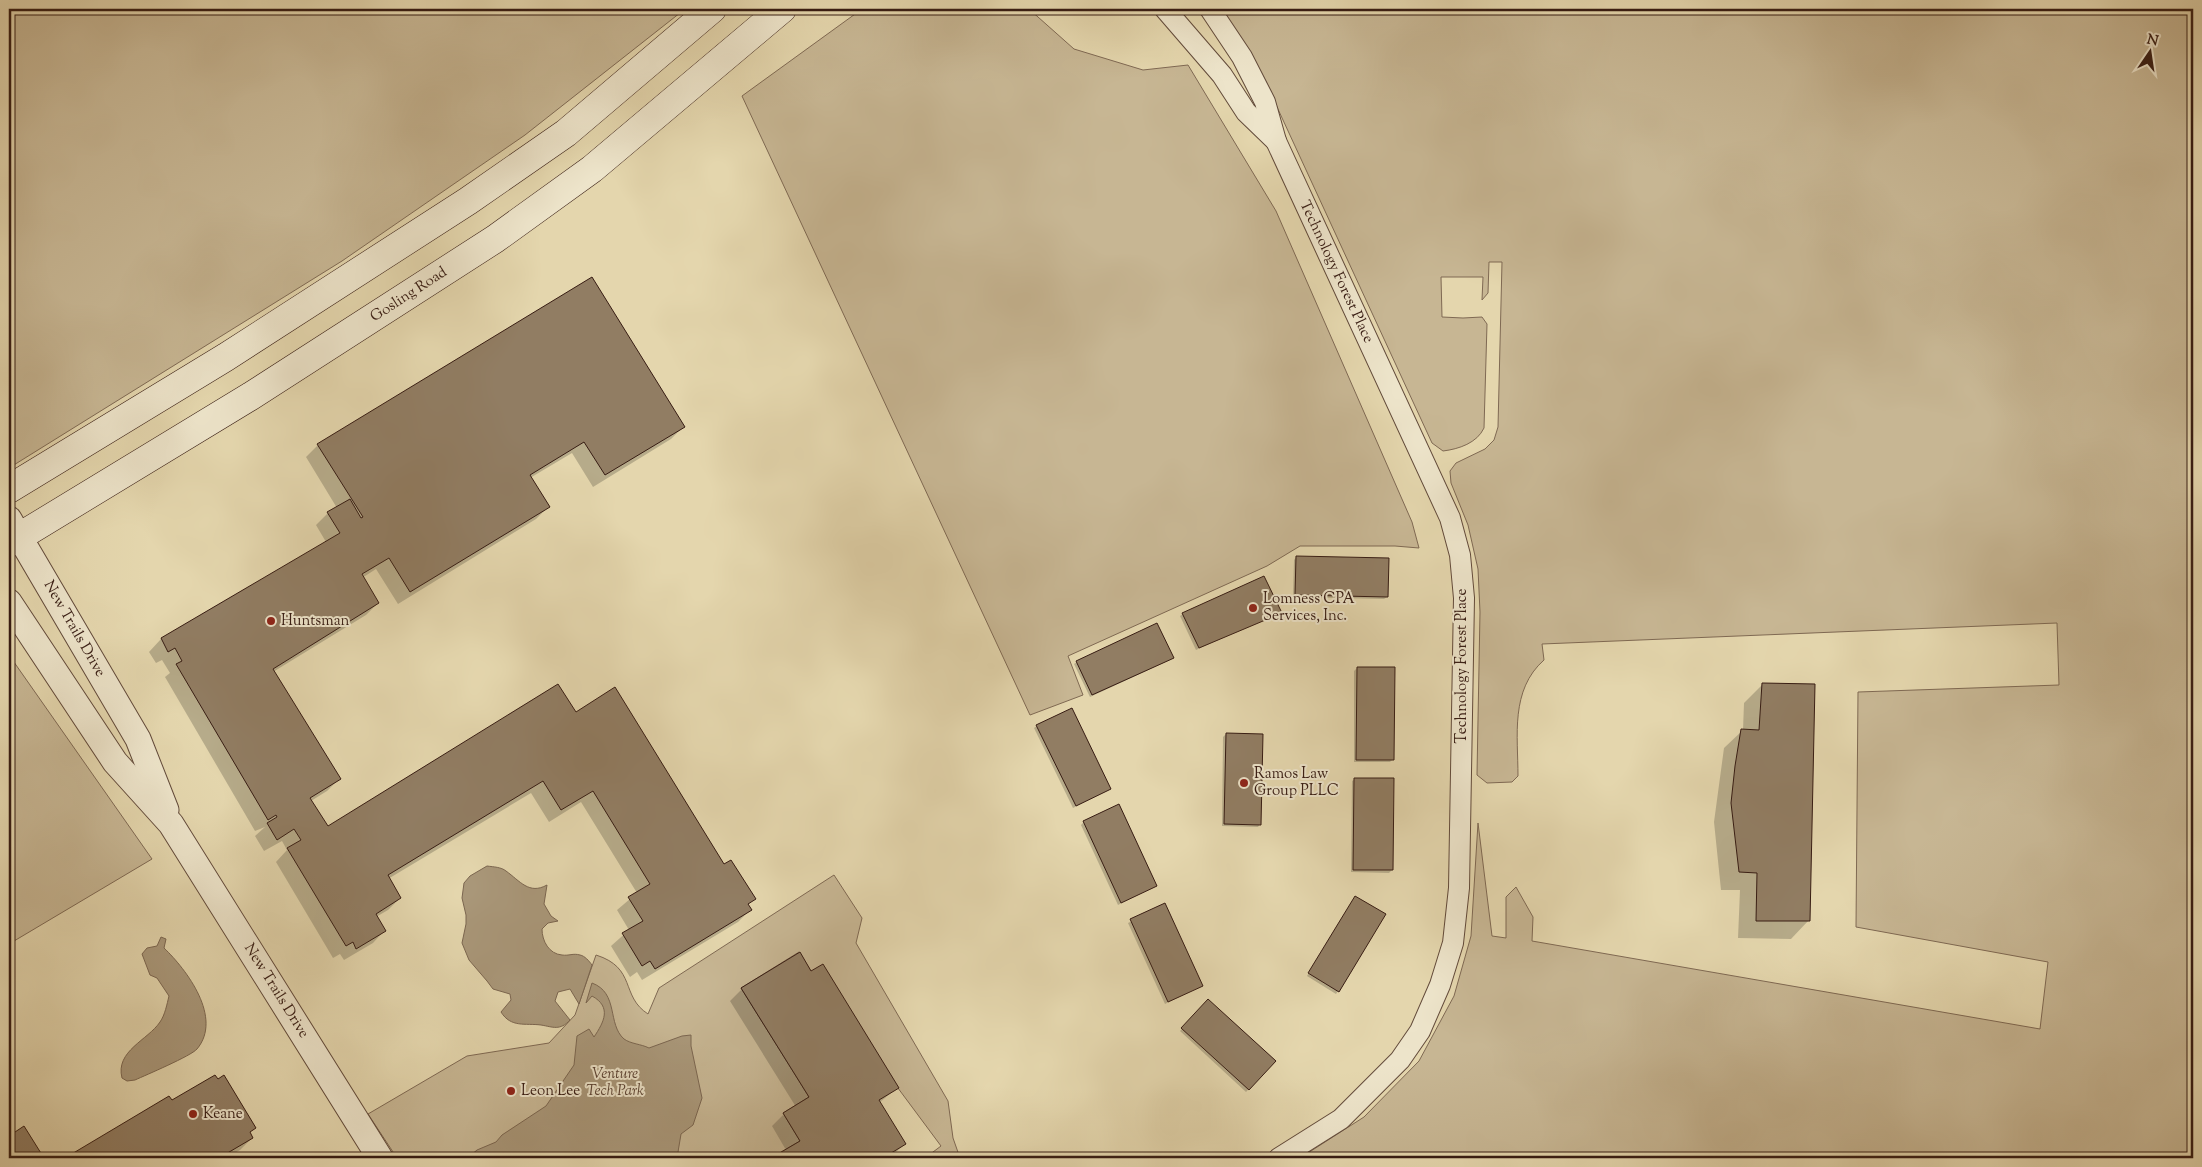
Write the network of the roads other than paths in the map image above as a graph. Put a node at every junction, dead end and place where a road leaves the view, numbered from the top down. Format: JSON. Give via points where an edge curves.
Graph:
{"nodes":[{"id":1,"x":712,"y":9,"type":"edge"},
{"id":2,"x":782,"y":9,"type":"edge"},
{"id":3,"x":1165,"y":9,"type":"edge"},
{"id":4,"x":1210,"y":9,"type":"edge"},
{"id":5,"x":1276,"y":141,"type":"junction"},
{"id":6,"x":9,"y":489,"type":"edge"},
{"id":7,"x":12,"y":533,"type":"edge"},
{"id":8,"x":9,"y":602,"type":"edge"},
{"id":9,"x":171,"y":824,"type":"junction"},
{"id":10,"x":380,"y":1158,"type":"edge"},
{"id":11,"x":1279,"y":1158,"type":"edge"}],
"edges":[{"from":1,"to":6,"type":"main road","via":[[566,133],[468,201],[226,357]]},
{"from":2,"to":7,"type":"main road","name":"Gosling Road","via":[[592,169],[494,240],[251,396]]},
{"from":3,"to":5,"type":"street","name":"Technology Forest Place","via":[[1222,74],[1246,112]]},
{"from":4,"to":5,"type":"street","name":"Technology Forest Place","via":[[1242,57],[1265,102]]},
{"from":5,"to":11,"type":"street","name":"Technology Forest Place","via":[[1450,518],[1460,555],[1464,598],[1459,888],[1453,943],[1440,985],[1420,1031],[1400,1060],[1341,1119]]},
{"from":7,"to":9,"type":"street","name":"New Trails Drive","via":[[138,739]]},
{"from":8,"to":9,"type":"street","name":"New Trails Drive","via":[[115,762]]},
{"from":9,"to":10,"type":"street","name":"New Trails Drive"}]}
